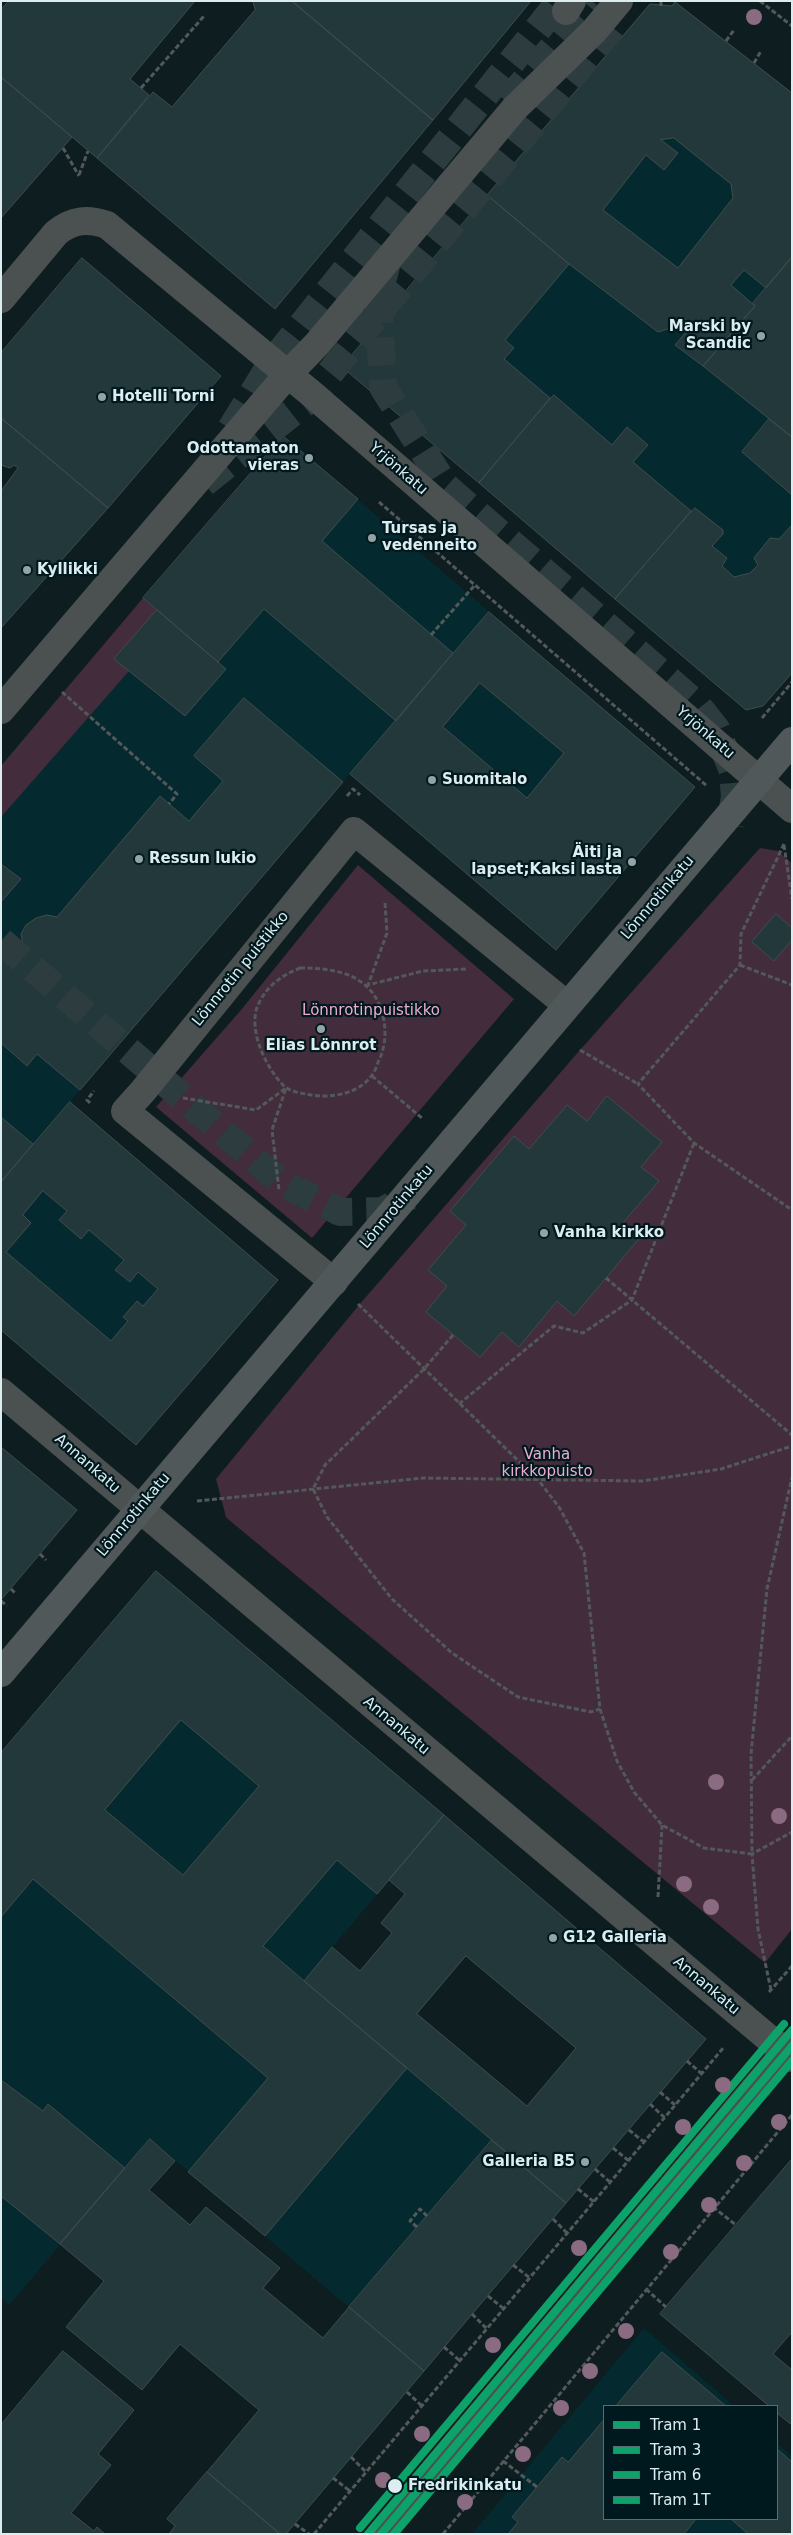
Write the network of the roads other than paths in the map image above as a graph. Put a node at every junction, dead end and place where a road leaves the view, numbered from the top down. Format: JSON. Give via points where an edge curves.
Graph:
{"nodes":[{"id":1,"x":619,"y":1,"type":"edge"},
{"id":2,"x":1,"y":299,"type":"edge"},
{"id":3,"x":288,"y":374,"type":"junction"},
{"id":4,"x":1,"y":710,"type":"edge"},
{"id":5,"x":792,"y":741,"type":"edge"},
{"id":6,"x":758,"y":780,"type":"junction"},
{"id":7,"x":792,"y":809,"type":"edge"},
{"id":8,"x":567,"y":1005,"type":"junction"},
{"id":9,"x":334,"y":1282,"type":"junction"},
{"id":10,"x":1,"y":1392,"type":"edge"},
{"id":11,"x":139,"y":1510,"type":"junction"},
{"id":12,"x":1,"y":1673,"type":"edge"},
{"id":13,"x":789,"y":2051,"type":"edge"},
{"id":14,"x":382,"y":2534,"type":"edge"}],
"edges":[{"from":1,"to":3,"type":"street","via":[[594,31],[515,108],[317,344]]},
{"from":2,"to":3,"type":"street","name":"Yrjönkatu","via":[[56,233],[75,222],[96,221],[117,232]]},
{"from":3,"to":4,"type":"street"},
{"from":3,"to":6,"type":"street","name":"Yrjönkatu"},
{"from":5,"to":6,"type":"main road","name":"Lönnrotinkatu"},
{"from":6,"to":7,"type":"street","name":"Yrjönkatu"},
{"from":6,"to":8,"type":"main road","name":"Lönnrotinkatu"},
{"from":8,"to":9,"type":"main road","name":"Lönnrotinkatu"},
{"from":8,"to":9,"type":"street","name":"Lönnrotin puistikko","via":[[354,831],[125,1111]]},
{"from":9,"to":11,"type":"main road","name":"Lönnrotinkatu"},
{"from":10,"to":11,"type":"street","name":"Annankatu"},
{"from":11,"to":12,"type":"main road","name":"Lönnrotinkatu"},
{"from":11,"to":13,"type":"street","name":"Annankatu","via":[[746,2020]]},
{"from":13,"to":14,"type":"street"}]}
